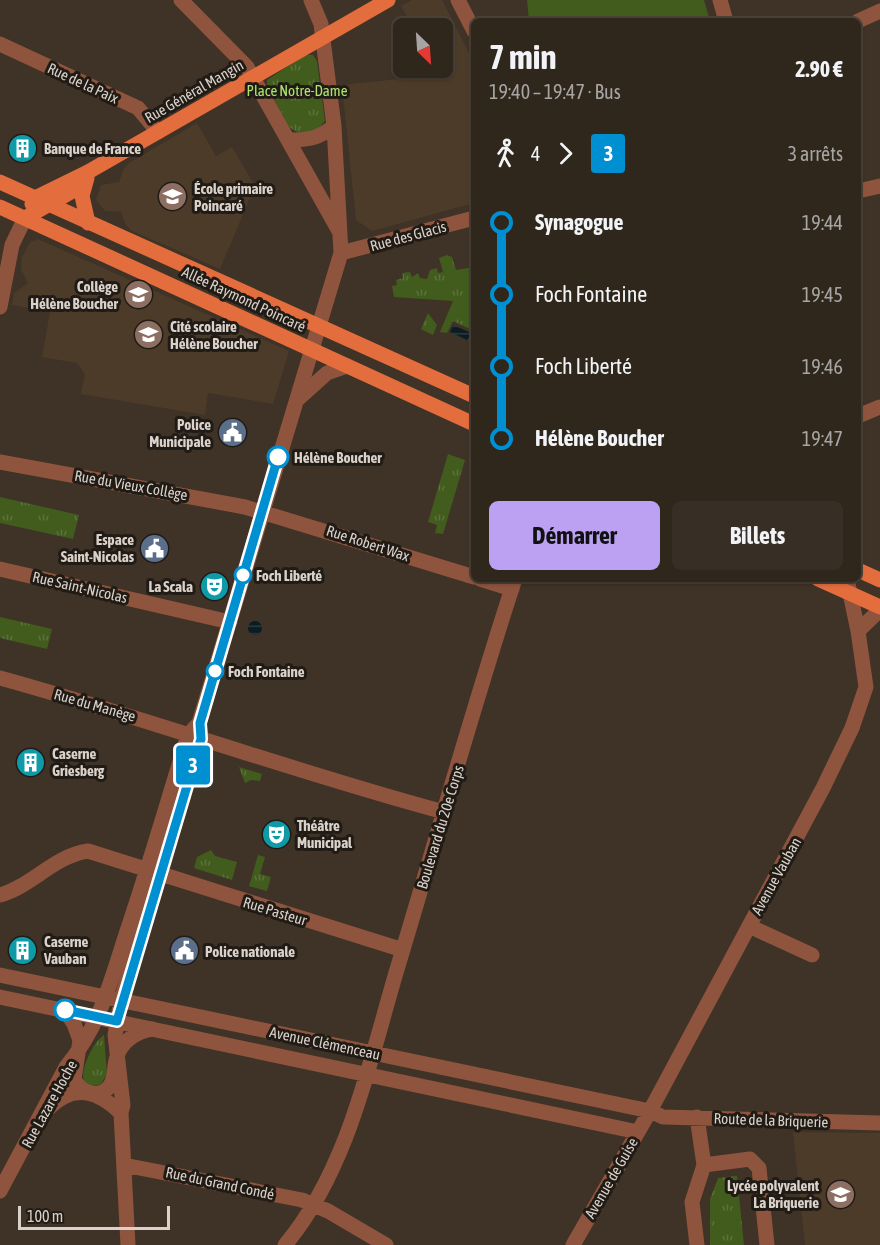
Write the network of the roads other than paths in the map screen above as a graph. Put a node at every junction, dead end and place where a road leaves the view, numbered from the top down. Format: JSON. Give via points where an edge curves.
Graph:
{"nodes":[{"id":1,"x":181,"y":0,"type":"edge"},
{"id":2,"x":311,"y":0,"type":"edge"},
{"id":3,"x":388,"y":0,"type":"edge"},
{"id":4,"x":458,"y":0,"type":"edge"},
{"id":5,"x":720,"y":0,"type":"edge"},
{"id":6,"x":880,"y":11,"type":"edge"},
{"id":7,"x":725,"y":18,"type":"edge"},
{"id":8,"x":861,"y":20,"type":"edge"},
{"id":9,"x":471,"y":25,"type":"edge"},
{"id":10,"x":323,"y":38,"type":"junction"},
{"id":11,"x":0,"y":44,"type":"edge"},
{"id":12,"x":250,"y":72,"type":"junction"},
{"id":13,"x":334,"y":126,"type":"junction"},
{"id":14,"x":159,"y":132,"type":"junction"},
{"id":15,"x":288,"y":140,"type":"junction"},
{"id":16,"x":87,"y":178,"type":"junction"},
{"id":17,"x":0,"y":182,"type":"edge"},
{"id":18,"x":880,"y":186,"type":"edge"},
{"id":19,"x":861,"y":190,"type":"edge"},
{"id":20,"x":35,"y":198,"type":"junction"},
{"id":21,"x":51,"y":206,"type":"junction"},
{"id":22,"x":0,"y":207,"type":"edge"},
{"id":23,"x":25,"y":218,"type":"junction"},
{"id":24,"x":471,"y":219,"type":"edge"},
{"id":25,"x":88,"y":223,"type":"junction"},
{"id":26,"x":342,"y":236,"type":"junction"},
{"id":27,"x":341,"y":254,"type":"junction"},
{"id":28,"x":0,"y":307,"type":"edge"},
{"id":29,"x":318,"y":327,"type":"junction"},
{"id":30,"x":311,"y":350,"type":"junction"},
{"id":31,"x":347,"y":366,"type":"junction"},
{"id":32,"x":471,"y":395,"type":"edge"},
{"id":33,"x":297,"y":400,"type":"junction"},
{"id":34,"x":880,"y":407,"type":"edge"},
{"id":35,"x":861,"y":415,"type":"edge"},
{"id":36,"x":471,"y":423,"type":"edge"},
{"id":37,"x":0,"y":462,"type":"edge"},
{"id":38,"x":262,"y":511,"type":"junction"},
{"id":39,"x":0,"y":570,"type":"edge"},
{"id":40,"x":861,"y":571,"type":"edge"},
{"id":41,"x":471,"y":576,"type":"edge"},
{"id":42,"x":880,"y":580,"type":"edge"},
{"id":43,"x":831,"y":582,"type":"edge"},
{"id":44,"x":513,"y":584,"type":"edge"},
{"id":45,"x":848,"y":586,"type":"edge"},
{"id":46,"x":880,"y":608,"type":"edge"},
{"id":47,"x":230,"y":622,"type":"junction"},
{"id":48,"x":858,"y":631,"type":"junction"},
{"id":49,"x":0,"y":678,"type":"edge"},
{"id":50,"x":195,"y":737,"type":"junction"},
{"id":51,"x":444,"y":812,"type":"junction"},
{"id":52,"x":154,"y":872,"type":"junction"},
{"id":53,"x":0,"y":895,"type":"edge"},
{"id":54,"x":749,"y":926,"type":"junction"},
{"id":55,"x":403,"y":950,"type":"junction"},
{"id":56,"x":812,"y":955,"type":"dead end"},
{"id":57,"x":0,"y":975,"type":"edge"},
{"id":58,"x":0,"y":996,"type":"edge"},
{"id":59,"x":114,"y":999,"type":"junction"},
{"id":60,"x":65,"y":1010,"type":"junction"},
{"id":61,"x":99,"y":1018,"type":"junction"},
{"id":62,"x":117,"y":1021,"type":"junction"},
{"id":63,"x":153,"y":1029,"type":"junction"},
{"id":64,"x":80,"y":1050,"type":"junction"},
{"id":65,"x":372,"y":1053,"type":"junction"},
{"id":66,"x":116,"y":1058,"type":"junction"},
{"id":67,"x":365,"y":1074,"type":"junction"},
{"id":68,"x":91,"y":1094,"type":"junction"},
{"id":69,"x":44,"y":1113,"type":"junction"},
{"id":70,"x":121,"y":1113,"type":"junction"},
{"id":71,"x":656,"y":1114,"type":"junction"},
{"id":72,"x":697,"y":1117,"type":"junction"},
{"id":73,"x":880,"y":1123,"type":"edge"},
{"id":74,"x":638,"y":1132,"type":"junction"},
{"id":75,"x":124,"y":1165,"type":"junction"},
{"id":76,"x":704,"y":1165,"type":"junction"},
{"id":77,"x":0,"y":1191,"type":"edge"},
{"id":78,"x":316,"y":1205,"type":"junction"},
{"id":79,"x":380,"y":1244,"type":"edge"},
{"id":80,"x":128,"y":1245,"type":"edge"},
{"id":81,"x":285,"y":1245,"type":"edge"},
{"id":82,"x":573,"y":1245,"type":"edge"},
{"id":83,"x":697,"y":1245,"type":"edge"},
{"id":84,"x":767,"y":1245,"type":"edge"}],
"edges":[{"from":1,"to":12,"type":"street"},
{"from":2,"to":10,"type":"street"},
{"from":3,"to":10,"type":"main road","name":"Rue Général Mangin"},
{"from":4,"to":9,"type":"street"},
{"from":5,"to":7,"type":"street"},
{"from":6,"to":8,"type":"street"},
{"from":10,"to":12,"type":"main road","name":"Rue Général Mangin"},
{"from":10,"to":13,"type":"street"},
{"from":11,"to":14,"type":"street","name":"Rue de la Paix","via":[[138,108]]},
{"from":12,"to":14,"type":"main road","name":"Rue Général Mangin"},
{"from":12,"to":15,"type":"street"},
{"from":13,"to":15,"type":"street","via":[[311,141]]},
{"from":13,"to":26,"type":"street"},
{"from":14,"to":16,"type":"main road","name":"Rue Général Mangin"},
{"from":15,"to":26,"type":"street"},
{"from":16,"to":20,"type":"main road","name":"Rue Général Mangin"},
{"from":16,"to":21,"type":"main road"},
{"from":16,"to":25,"type":"main road","via":[[82,202]]},
{"from":17,"to":20,"type":"main road","name":"Allée Raymond Poincaré"},
{"from":18,"to":19,"type":"street"},
{"from":20,"to":21,"type":"main road","name":"Allée Raymond Poincaré"},
{"from":20,"to":23,"type":"main road"},
{"from":21,"to":23,"type":"main road"},
{"from":21,"to":25,"type":"main road","name":"Allée Raymond Poincaré"},
{"from":22,"to":23,"type":"main road","name":"Allée Raymond Poincaré"},
{"from":23,"to":28,"type":"street","via":[[12,245]]},
{"from":23,"to":30,"type":"main road","name":"Allée Raymond Poincaré"},
{"from":24,"to":27,"type":"street","name":"Rue des Glacis"},
{"from":25,"to":29,"type":"main road","name":"Allée Raymond Poincaré"},
{"from":26,"to":27,"type":"street"},
{"from":27,"to":29,"type":"street"},
{"from":29,"to":30,"type":"street"},
{"from":29,"to":32,"type":"main road","name":"Allée Raymond Poincaré"},
{"from":30,"to":31,"type":"main road","name":"Allée Raymond Poincaré"},
{"from":30,"to":33,"type":"street"},
{"from":31,"to":33,"type":"street","via":[[327,373]]},
{"from":31,"to":36,"type":"main road","name":"Allée Raymond Poincaré"},
{"from":33,"to":38,"type":"street"},
{"from":34,"to":35,"type":"street"},
{"from":37,"to":38,"type":"street","name":"Rue du Vieux Collège"},
{"from":38,"to":41,"type":"street","name":"Rue Robert Wax"},
{"from":38,"to":47,"type":"street"},
{"from":39,"to":47,"type":"street","name":"Rue Saint-Nicolas"},
{"from":40,"to":42,"type":"main road"},
{"from":43,"to":45,"type":"main road"},
{"from":44,"to":51,"type":"street","name":"Boulevard du 20e Corps"},
{"from":45,"to":46,"type":"main road"},
{"from":45,"to":48,"type":"street","name":"Avenue Vauban"},
{"from":46,"to":48,"type":"street"},
{"from":47,"to":50,"type":"street"},
{"from":48,"to":54,"type":"street","name":"Avenue Vauban","via":[[866,687],[852,728]]},
{"from":49,"to":50,"type":"street","name":"Rue du Manège"},
{"from":50,"to":51,"type":"street","name":"Rue du Manège"},
{"from":50,"to":52,"type":"street"},
{"from":51,"to":55,"type":"street","name":"Boulevard du 20e Corps"},
{"from":52,"to":53,"type":"street","name":"Rue Pasteur","via":[[88,851],[79,852]]},
{"from":52,"to":55,"type":"street","name":"Rue Pasteur"},
{"from":52,"to":59,"type":"street"},
{"from":54,"to":56,"type":"street"},
{"from":54,"to":71,"type":"street","name":"Avenue Vauban"},
{"from":55,"to":65,"type":"street","name":"Boulevard du 20e Corps"},
{"from":57,"to":59,"type":"street","name":"Avenue Clémenceau"},
{"from":58,"to":60,"type":"street","name":"Avenue Clémenceau"},
{"from":59,"to":61,"type":"street","name":"Rue Lazare Hoche"},
{"from":59,"to":62,"type":"street"},
{"from":59,"to":65,"type":"street","name":"Avenue Clémenceau"},
{"from":60,"to":61,"type":"street","name":"Avenue Clémenceau"},
{"from":60,"to":64,"type":"street","via":[[77,1030]]},
{"from":61,"to":62,"type":"street","name":"Avenue Clémenceau"},
{"from":61,"to":64,"type":"street","name":"Rue Lazare Hoche"},
{"from":62,"to":63,"type":"street","name":"Avenue Clémenceau"},
{"from":62,"to":66,"type":"street"},
{"from":63,"to":66,"type":"street","via":[[141,1030]]},
{"from":63,"to":67,"type":"street","name":"Avenue Clémenceau"},
{"from":64,"to":68,"type":"street","via":[[74,1079],[81,1090]]},
{"from":64,"to":69,"type":"street","name":"Rue Lazare Hoche","via":[[66,1068]]},
{"from":65,"to":67,"type":"street","name":"Boulevard du 20e Corps"},
{"from":65,"to":71,"type":"street","name":"Avenue Clémenceau"},
{"from":66,"to":68,"type":"street","via":[[110,1086]]},
{"from":66,"to":70,"type":"street"},
{"from":67,"to":74,"type":"street","name":"Avenue Clémenceau"},
{"from":67,"to":78,"type":"street","name":"Boulevard du 20e Corps","via":[[335,1165]]},
{"from":68,"to":69,"type":"street","via":[[62,1095]]},
{"from":68,"to":70,"type":"street"},
{"from":69,"to":77,"type":"street","name":"Rue Lazare Hoche"},
{"from":70,"to":75,"type":"street"},
{"from":71,"to":72,"type":"street","name":"Route de la Briquerie"},
{"from":71,"to":74,"type":"street","name":"Avenue de Guise"},
{"from":72,"to":73,"type":"street","name":"Route de la Briquerie"},
{"from":72,"to":76,"type":"street"},
{"from":74,"to":82,"type":"street","name":"Avenue de Guise"},
{"from":75,"to":78,"type":"street","name":"Rue du Grand Condé"},
{"from":75,"to":80,"type":"street"},
{"from":76,"to":83,"type":"street","via":[[692,1202]]},
{"from":76,"to":84,"type":"street","via":[[750,1159],[755,1162],[759,1168]]},
{"from":78,"to":79,"type":"street","name":"Rue du Grand Condé"},
{"from":78,"to":81,"type":"street","name":"Boulevard du 20e Corps"}]}
